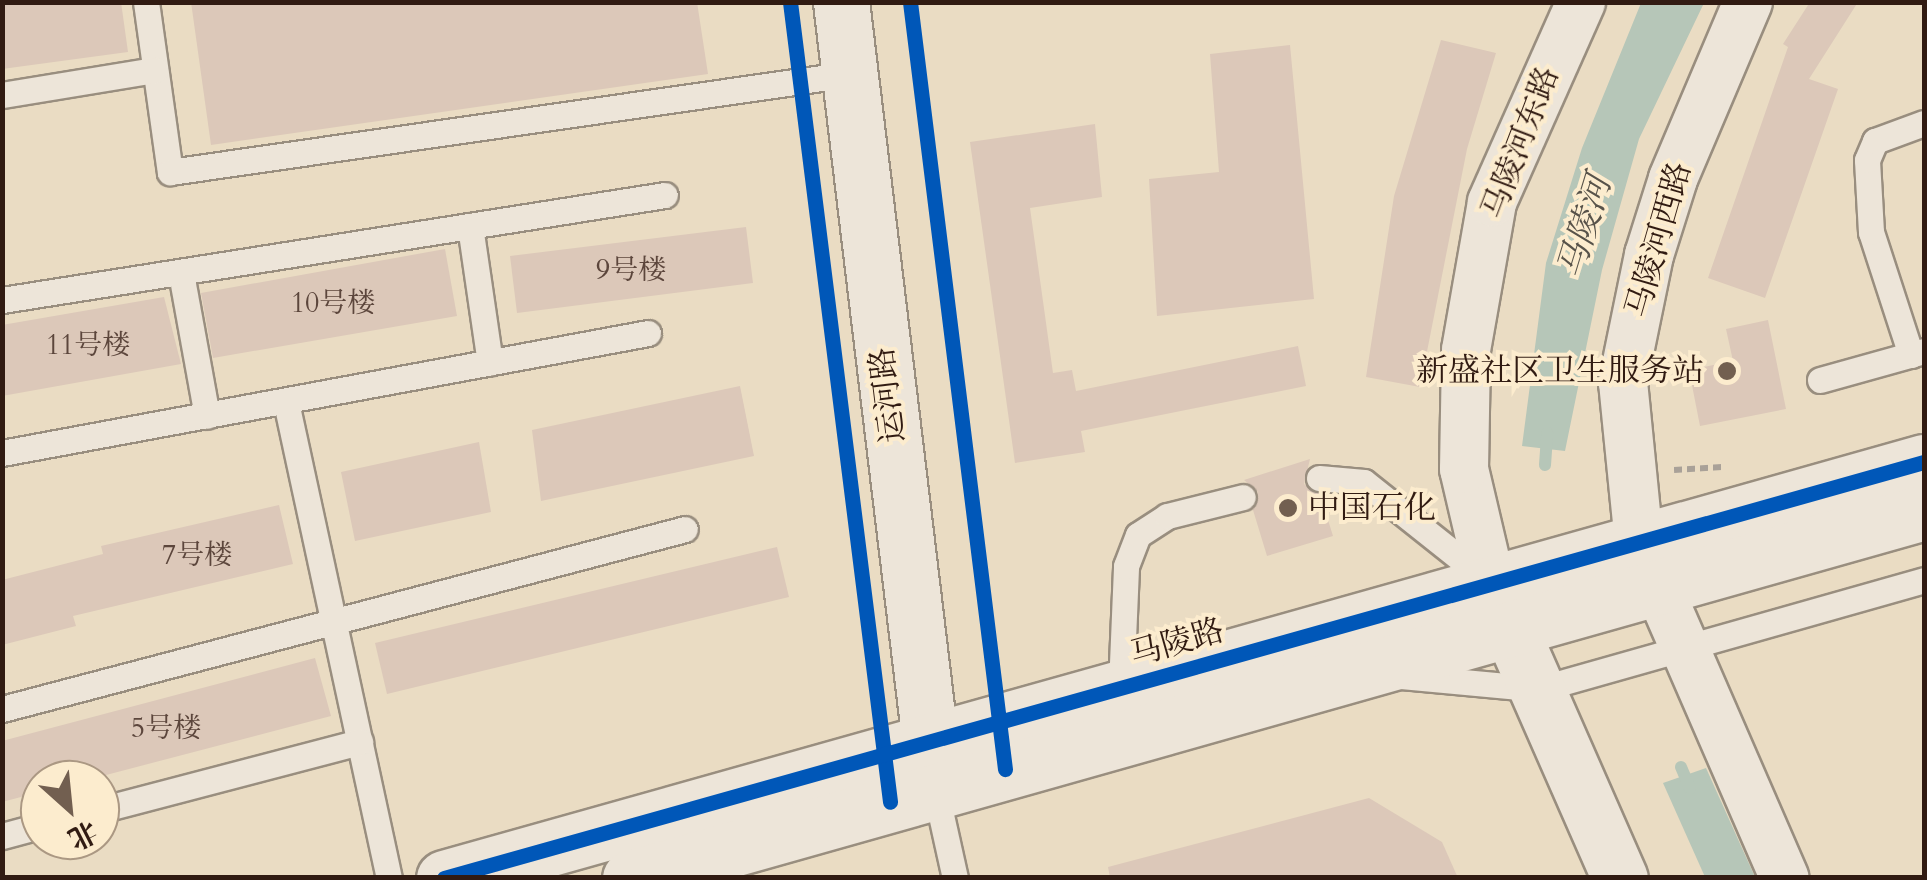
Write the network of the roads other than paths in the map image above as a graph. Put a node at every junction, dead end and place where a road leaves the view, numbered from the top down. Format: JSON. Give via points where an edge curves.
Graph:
{"nodes":[{"id":1,"x":146,"y":2,"type":"edge"},
{"id":2,"x":841,"y":2,"type":"edge"},
{"id":3,"x":1581,"y":2,"type":"edge"},
{"id":4,"x":1748,"y":2,"type":"edge"},
{"id":5,"x":154,"y":70,"type":"junction"},
{"id":6,"x":850,"y":74,"type":"junction"},
{"id":7,"x":2,"y":96,"type":"edge"},
{"id":8,"x":1924,"y":123,"type":"edge"},
{"id":9,"x":665,"y":196,"type":"dead end"},
{"id":10,"x":470,"y":226,"type":"junction"},
{"id":11,"x":181,"y":273,"type":"junction"},
{"id":12,"x":2,"y":300,"type":"edge"},
{"id":13,"x":648,"y":332,"type":"dead end"},
{"id":14,"x":1918,"y":353,"type":"edge"},
{"id":15,"x":490,"y":363,"type":"junction"},
{"id":16,"x":1820,"y":380,"type":"dead end"},
{"id":17,"x":286,"y":402,"type":"junction"},
{"id":18,"x":207,"y":416,"type":"junction"},
{"id":19,"x":2,"y":453,"type":"edge"},
{"id":20,"x":1924,"y":462,"type":"edge"},
{"id":21,"x":1319,"y":478,"type":"dead end"},
{"id":22,"x":1243,"y":497,"type":"dead end"},
{"id":23,"x":1924,"y":512,"type":"edge"},
{"id":24,"x":686,"y":529,"type":"dead end"},
{"id":25,"x":1648,"y":564,"type":"junction"},
{"id":26,"x":1924,"y":580,"type":"edge"},
{"id":27,"x":1500,"y":605,"type":"junction"},
{"id":28,"x":334,"y":622,"type":"junction"},
{"id":29,"x":1685,"y":648,"type":"junction"},
{"id":30,"x":1355,"y":672,"type":"junction"},
{"id":31,"x":1121,"y":687,"type":"junction"},
{"id":32,"x":1539,"y":690,"type":"junction"},
{"id":33,"x":2,"y":709,"type":"edge"},
{"id":34,"x":360,"y":742,"type":"junction"},
{"id":35,"x":933,"y":764,"type":"junction"},
{"id":36,"x":120,"y":805,"type":"edge"},
{"id":37,"x":389,"y":878,"type":"edge"},
{"id":38,"x":444,"y":878,"type":"edge"},
{"id":39,"x":630,"y":878,"type":"edge"},
{"id":40,"x":956,"y":878,"type":"edge"},
{"id":41,"x":1620,"y":878,"type":"edge"},
{"id":42,"x":1785,"y":878,"type":"edge"}],
"edges":[{"from":1,"to":5,"type":"lane"},
{"from":2,"to":6,"type":"street","name":"运河路"},
{"from":3,"to":27,"type":"street","name":"马陵河东路","via":[[1492,202],[1466,350],[1464,469]]},
{"from":4,"to":25,"type":"street","name":"马陵河西路","via":[[1648,255],[1623,382]]},
{"from":5,"to":6,"type":"lane","via":[[170,172]]},
{"from":5,"to":7,"type":"lane"},
{"from":6,"to":35,"type":"street","name":"运河路"},
{"from":8,"to":14,"type":"lane","via":[[1875,141],[1867,160],[1872,232]]},
{"from":9,"to":10,"type":"lane"},
{"from":10,"to":11,"type":"lane"},
{"from":10,"to":15,"type":"lane"},
{"from":11,"to":12,"type":"lane"},
{"from":11,"to":18,"type":"lane"},
{"from":13,"to":15,"type":"lane"},
{"from":14,"to":16,"type":"lane"},
{"from":15,"to":17,"type":"lane"},
{"from":17,"to":18,"type":"lane"},
{"from":17,"to":28,"type":"lane"},
{"from":18,"to":19,"type":"lane"},
{"from":20,"to":25,"type":"street","name":"马陵路"},
{"from":21,"to":27,"type":"lane","via":[[1364,482]]},
{"from":22,"to":31,"type":"lane","via":[[1167,516],[1138,535],[1126,566]]},
{"from":23,"to":25,"type":"street","name":"马陵路"},
{"from":24,"to":28,"type":"lane"},
{"from":25,"to":27,"type":"street","name":"马陵路"},
{"from":25,"to":29,"type":"street","name":"马陵河西路"},
{"from":26,"to":29,"type":"lane"},
{"from":27,"to":30,"type":"street","name":"马陵路"},
{"from":27,"to":31,"type":"street","name":"马陵路"},
{"from":27,"to":32,"type":"street"},
{"from":28,"to":33,"type":"lane"},
{"from":28,"to":34,"type":"lane"},
{"from":29,"to":32,"type":"lane"},
{"from":29,"to":42,"type":"street","name":"马陵河西路"},
{"from":30,"to":32,"type":"lane"},
{"from":30,"to":35,"type":"street","name":"马陵路"},
{"from":31,"to":35,"type":"street","name":"马陵路"},
{"from":32,"to":41,"type":"street"},
{"from":34,"to":36,"type":"lane"},
{"from":34,"to":37,"type":"lane"},
{"from":35,"to":38,"type":"street","name":"马陵路"},
{"from":35,"to":39,"type":"street","name":"马陵路"},
{"from":35,"to":40,"type":"lane"}]}
